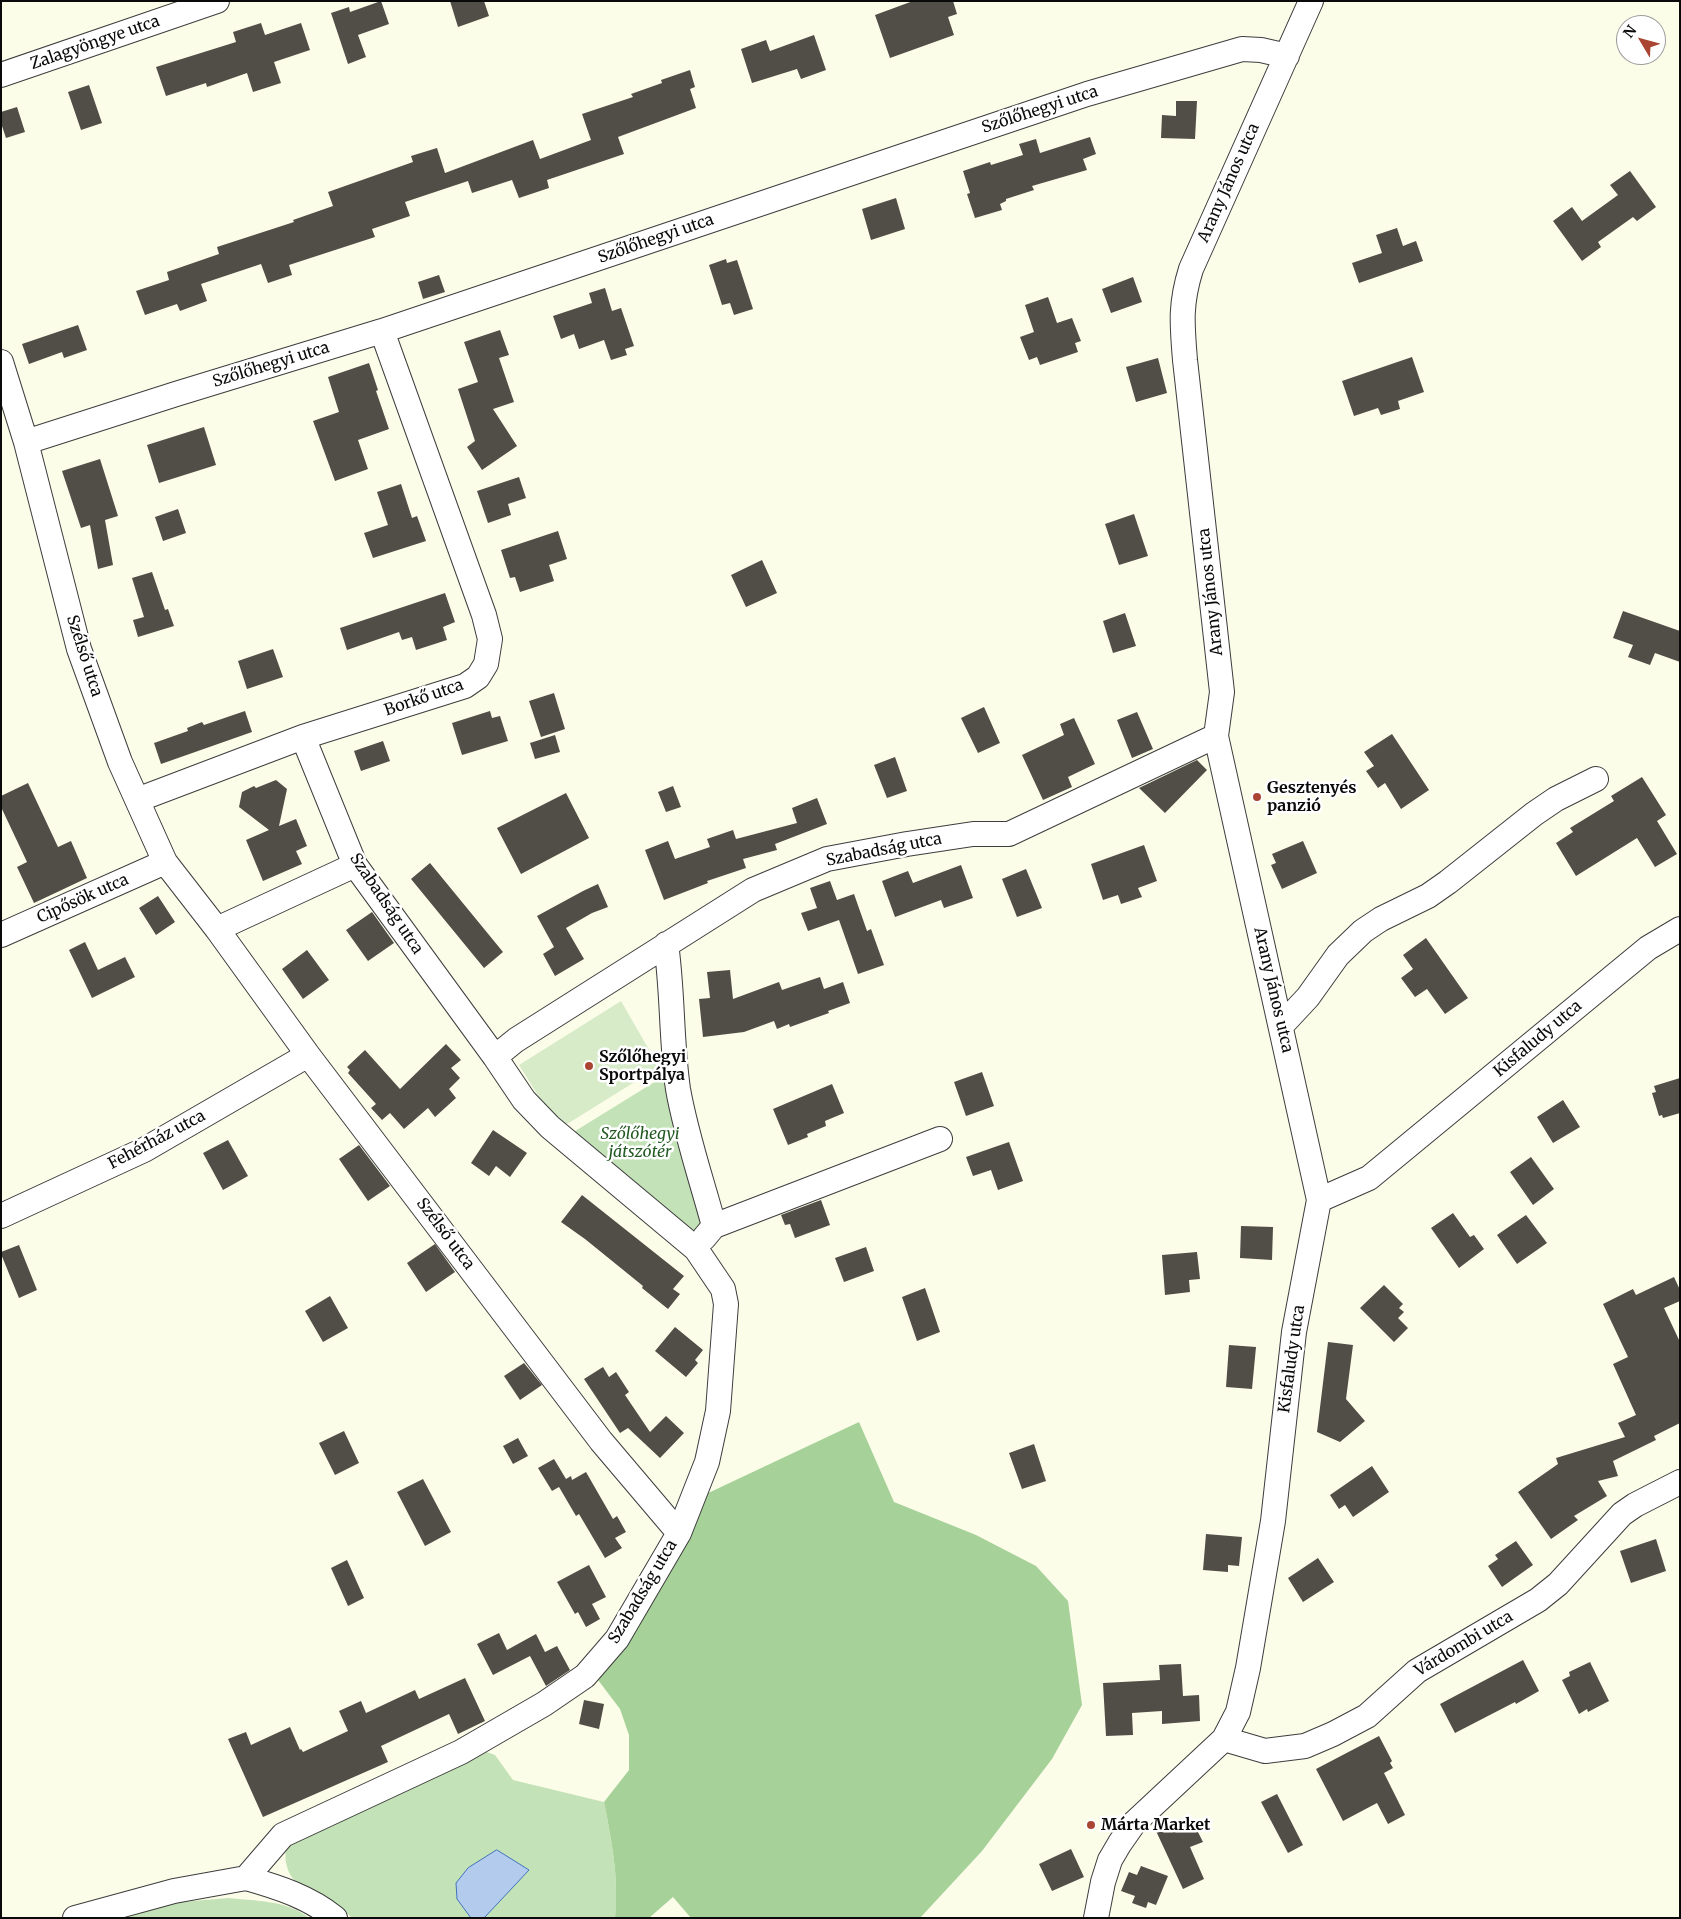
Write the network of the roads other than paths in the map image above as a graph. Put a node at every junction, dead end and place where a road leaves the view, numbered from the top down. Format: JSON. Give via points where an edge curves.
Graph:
{"nodes":[{"id":1,"x":217,"y":1,"type":"edge"},
{"id":2,"x":1311,"y":1,"type":"edge"},
{"id":3,"x":1287,"y":56,"type":"junction"},
{"id":4,"x":1,"y":75,"type":"edge"},
{"id":5,"x":382,"y":331,"type":"junction"},
{"id":6,"x":1,"y":362,"type":"edge"},
{"id":7,"x":26,"y":442,"type":"junction"},
{"id":8,"x":1216,"y":736,"type":"junction"},
{"id":9,"x":304,"y":737,"type":"junction"},
{"id":10,"x":1596,"y":779,"type":"dead end"},
{"id":11,"x":136,"y":800,"type":"junction"},
{"id":12,"x":165,"y":862,"type":"junction"},
{"id":13,"x":355,"y":865,"type":"junction"},
{"id":14,"x":217,"y":929,"type":"junction"},
{"id":15,"x":1680,"y":929,"type":"edge"},
{"id":16,"x":1,"y":935,"type":"edge"},
{"id":17,"x":666,"y":944,"type":"junction"},
{"id":18,"x":1281,"y":1026,"type":"junction"},
{"id":19,"x":308,"y":1055,"type":"junction"},
{"id":20,"x":495,"y":1057,"type":"junction"},
{"id":21,"x":940,"y":1138,"type":"dead end"},
{"id":22,"x":1319,"y":1200,"type":"junction"},
{"id":23,"x":1,"y":1216,"type":"edge"},
{"id":24,"x":714,"y":1226,"type":"junction"},
{"id":25,"x":696,"y":1250,"type":"junction"},
{"id":26,"x":1680,"y":1482,"type":"edge"},
{"id":27,"x":679,"y":1533,"type":"junction"},
{"id":28,"x":1224,"y":1739,"type":"junction"},
{"id":29,"x":246,"y":1878,"type":"junction"},
{"id":30,"x":75,"y":1918,"type":"edge"},
{"id":31,"x":335,"y":1918,"type":"edge"},
{"id":32,"x":1096,"y":1918,"type":"edge"}],
"edges":[{"from":1,"to":4,"type":"street","name":"Zalagyöngye utca"},
{"from":2,"to":3,"type":"street","name":"Arany János utca"},
{"from":3,"to":5,"type":"street","name":"Szőlőhegyi utca","via":[[1242,49],[1087,94]]},
{"from":3,"to":8,"type":"street","name":"Arany János utca","via":[[1191,269],[1182,308],[1222,692]]},
{"from":5,"to":7,"type":"street","name":"Szőlőhegyi utca"},
{"from":5,"to":9,"type":"street","name":"Borkő utca","via":[[484,614],[490,639],[486,664],[478,677],[465,686]]},
{"from":6,"to":7,"type":"street","name":"Szélső utca"},
{"from":7,"to":11,"type":"street","name":"Szélső utca","via":[[80,649]]},
{"from":8,"to":17,"type":"street","name":"Szabadság utca","via":[[1009,834],[973,834],[827,859],[753,890]]},
{"from":8,"to":18,"type":"street","name":"Arany János utca"},
{"from":9,"to":11,"type":"street","name":"Borkő utca"},
{"from":9,"to":13,"type":"street","name":"Szabadság utca"},
{"from":10,"to":18,"type":"street","via":[[1534,814],[1428,896],[1363,931],[1338,955],[1308,997]]},
{"from":11,"to":12,"type":"street","name":"Szélső utca"},
{"from":12,"to":14,"type":"street","name":"Szélső utca"},
{"from":12,"to":16,"type":"street","name":"Cipősök utca"},
{"from":13,"to":14,"type":"street"},
{"from":13,"to":20,"type":"street","name":"Szabadság utca"},
{"from":14,"to":19,"type":"street","name":"Szélső utca"},
{"from":15,"to":22,"type":"street","name":"Kisfaludy utca","via":[[1648,948],[1369,1178]]},
{"from":17,"to":20,"type":"street","name":"Szabadság utca","via":[[516,1040]]},
{"from":17,"to":24,"type":"street","via":[[678,1090]]},
{"from":18,"to":22,"type":"street","name":"Arany János utca"},
{"from":19,"to":23,"type":"street","name":"Fehérház utca","via":[[144,1150]]},
{"from":19,"to":27,"type":"street","name":"Szélső utca","via":[[601,1441]]},
{"from":20,"to":25,"type":"street","name":"Szabadság utca","via":[[524,1100],[550,1127]]},
{"from":21,"to":24,"type":"street"},
{"from":22,"to":28,"type":"street","name":"Kisfaludy utca","via":[[1294,1332],[1273,1521],[1250,1658],[1238,1712]]},
{"from":24,"to":25,"type":"street"},
{"from":25,"to":27,"type":"street","name":"Szabadság utca","via":[[723,1289],[726,1304],[718,1411],[706,1462]]},
{"from":26,"to":28,"type":"street","name":"Várdombi utca","via":[[1622,1514],[1558,1584],[1538,1600],[1417,1671],[1366,1716],[1305,1746],[1265,1751]]},
{"from":27,"to":29,"type":"street","name":"Szabadság utca","via":[[617,1639],[585,1676],[461,1752],[283,1835]]},
{"from":28,"to":32,"type":"street","name":"Kisfaludy utca","via":[[1134,1823],[1110,1860]]},
{"from":29,"to":30,"type":"street","via":[[174,1892]]},
{"from":29,"to":31,"type":"street","via":[[311,1901]]}]}
